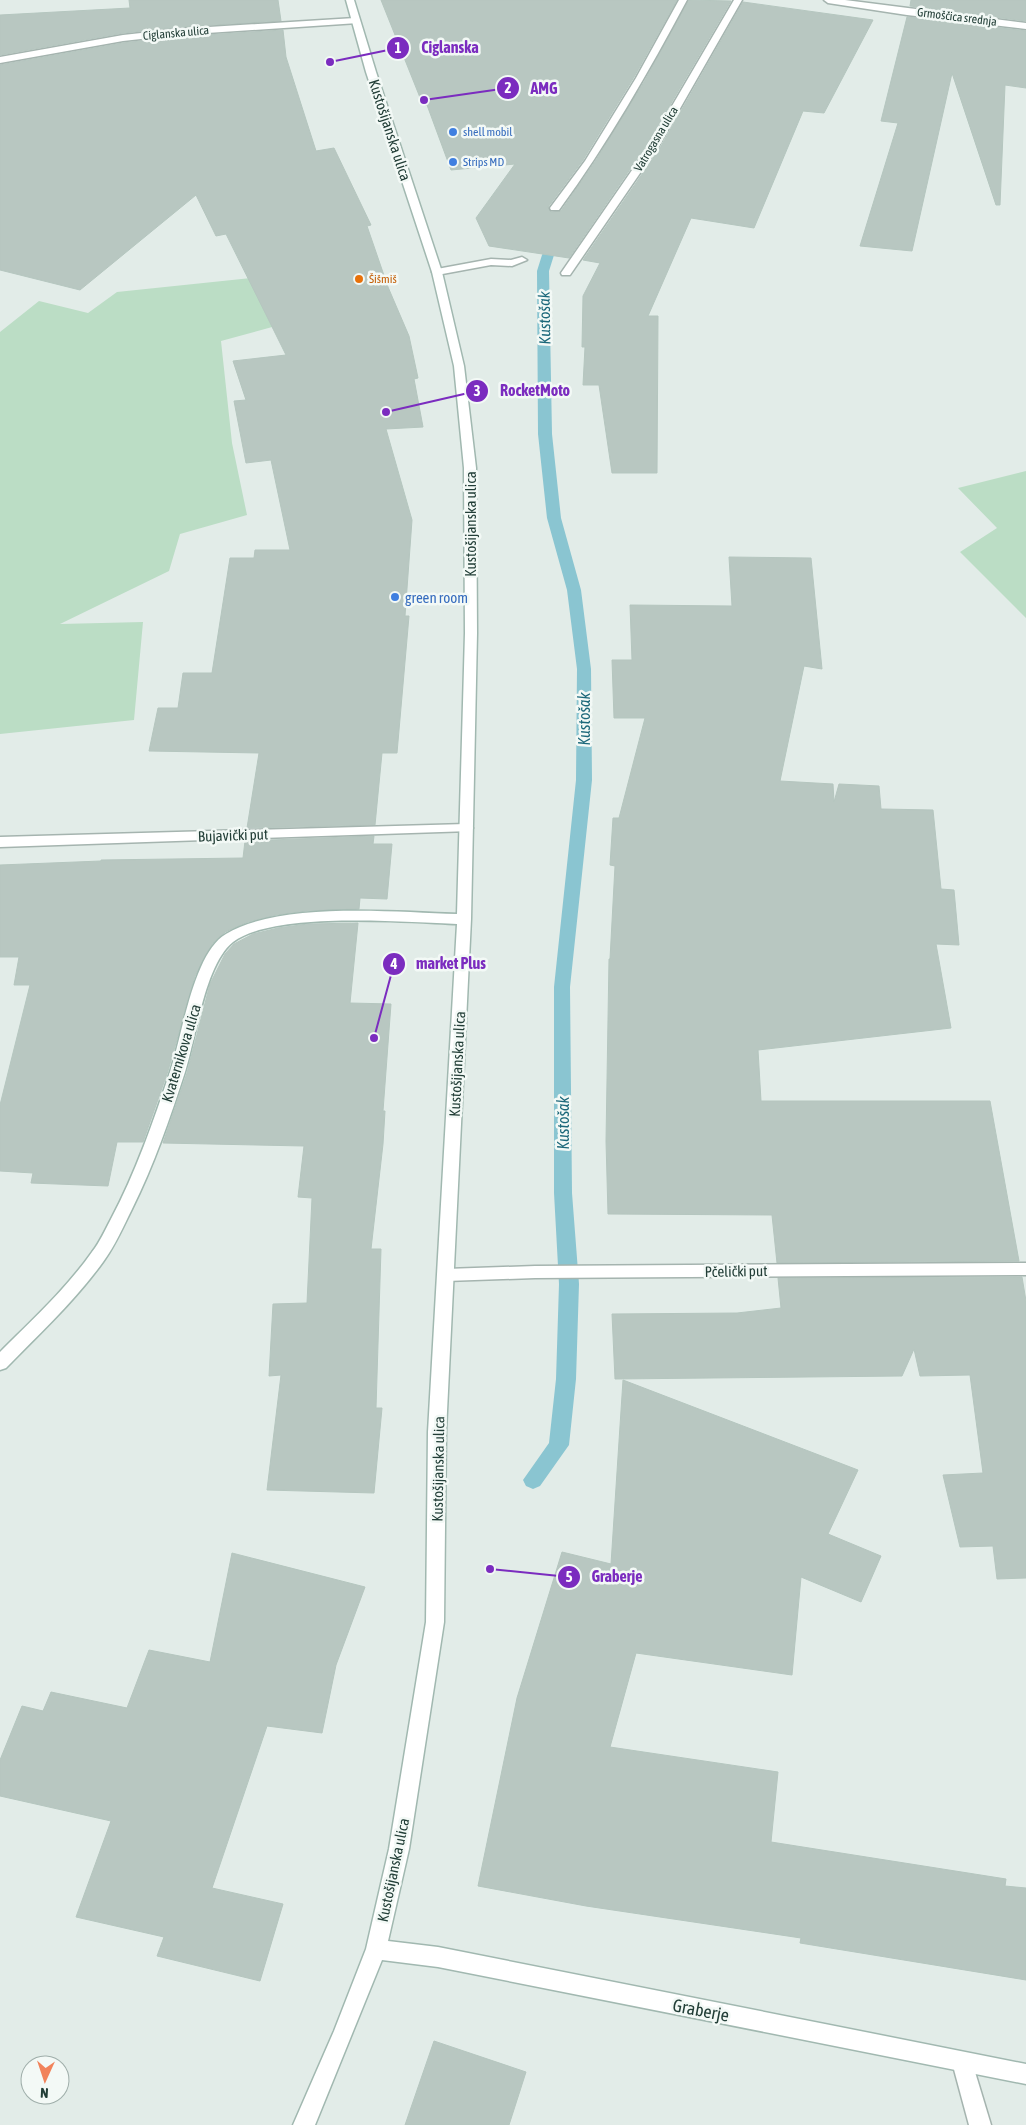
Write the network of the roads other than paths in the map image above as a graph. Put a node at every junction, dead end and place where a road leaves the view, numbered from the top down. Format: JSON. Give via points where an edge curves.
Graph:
{"nodes":[{"id":1,"x":350,"y":0,"type":"edge"},
{"id":2,"x":683,"y":0,"type":"edge"},
{"id":3,"x":738,"y":0,"type":"edge"},
{"id":4,"x":828,"y":0,"type":"edge"},
{"id":5,"x":354,"y":21,"type":"junction"},
{"id":6,"x":1026,"y":26,"type":"edge"},
{"id":7,"x":0,"y":60,"type":"edge"},
{"id":8,"x":555,"y":208,"type":"dead end"},
{"id":9,"x":522,"y":260,"type":"dead end"},
{"id":10,"x":437,"y":272,"type":"junction"},
{"id":11,"x":566,"y":273,"type":"dead end"},
{"id":12,"x":466,"y":828,"type":"junction"},
{"id":13,"x":0,"y":842,"type":"edge"},
{"id":14,"x":464,"y":919,"type":"junction"},
{"id":15,"x":1026,"y":1269,"type":"edge"},
{"id":16,"x":446,"y":1275,"type":"junction"},
{"id":17,"x":0,"y":1363,"type":"edge"},
{"id":18,"x":376,"y":1949,"type":"junction"},
{"id":19,"x":962,"y":2062,"type":"junction"},
{"id":20,"x":1026,"y":2074,"type":"edge"},
{"id":21,"x":304,"y":2125,"type":"edge"},
{"id":22,"x":980,"y":2125,"type":"edge"}],
"edges":[{"from":1,"to":5,"type":"street","name":"Kustošijanska ulica"},
{"from":2,"to":8,"type":"street","via":[[641,78],[589,162]]},
{"from":3,"to":11,"type":"street","name":"Vatrogasna ulica","via":[[653,147]]},
{"from":4,"to":6,"type":"street","name":"Grmoščica srednja"},
{"from":5,"to":7,"type":"street","name":"Ciglanska ulica","via":[[177,32],[123,38]]},
{"from":5,"to":10,"type":"street","name":"Kustošijanska ulica"},
{"from":9,"to":10,"type":"street"},
{"from":10,"to":12,"type":"street","name":"Kustošijanska ulica","via":[[459,366],[470,468],[471,633]]},
{"from":12,"to":13,"type":"street","name":"Bujavički put"},
{"from":12,"to":14,"type":"street","name":"Kustošijanska ulica"},
{"from":14,"to":16,"type":"street","name":"Kustošijanska ulica"},
{"from":14,"to":17,"type":"street","name":"Kvaternikova ulica","via":[[330,917],[284,920],[256,926],[228,939],[216,951],[210,964],[186,1048],[146,1160],[124,1210],[98,1257],[65,1297]]},
{"from":15,"to":16,"type":"street","name":"Pčelički put"},
{"from":16,"to":18,"type":"street","name":"Kustošijanska ulica","via":[[437,1432],[435,1622],[399,1849]]},
{"from":18,"to":19,"type":"street","name":"Graberje","via":[[448,1959]]},
{"from":18,"to":21,"type":"street","name":"Kustošijanska ulica"},
{"from":19,"to":20,"type":"street","name":"Graberje"},
{"from":19,"to":22,"type":"street"}]}
